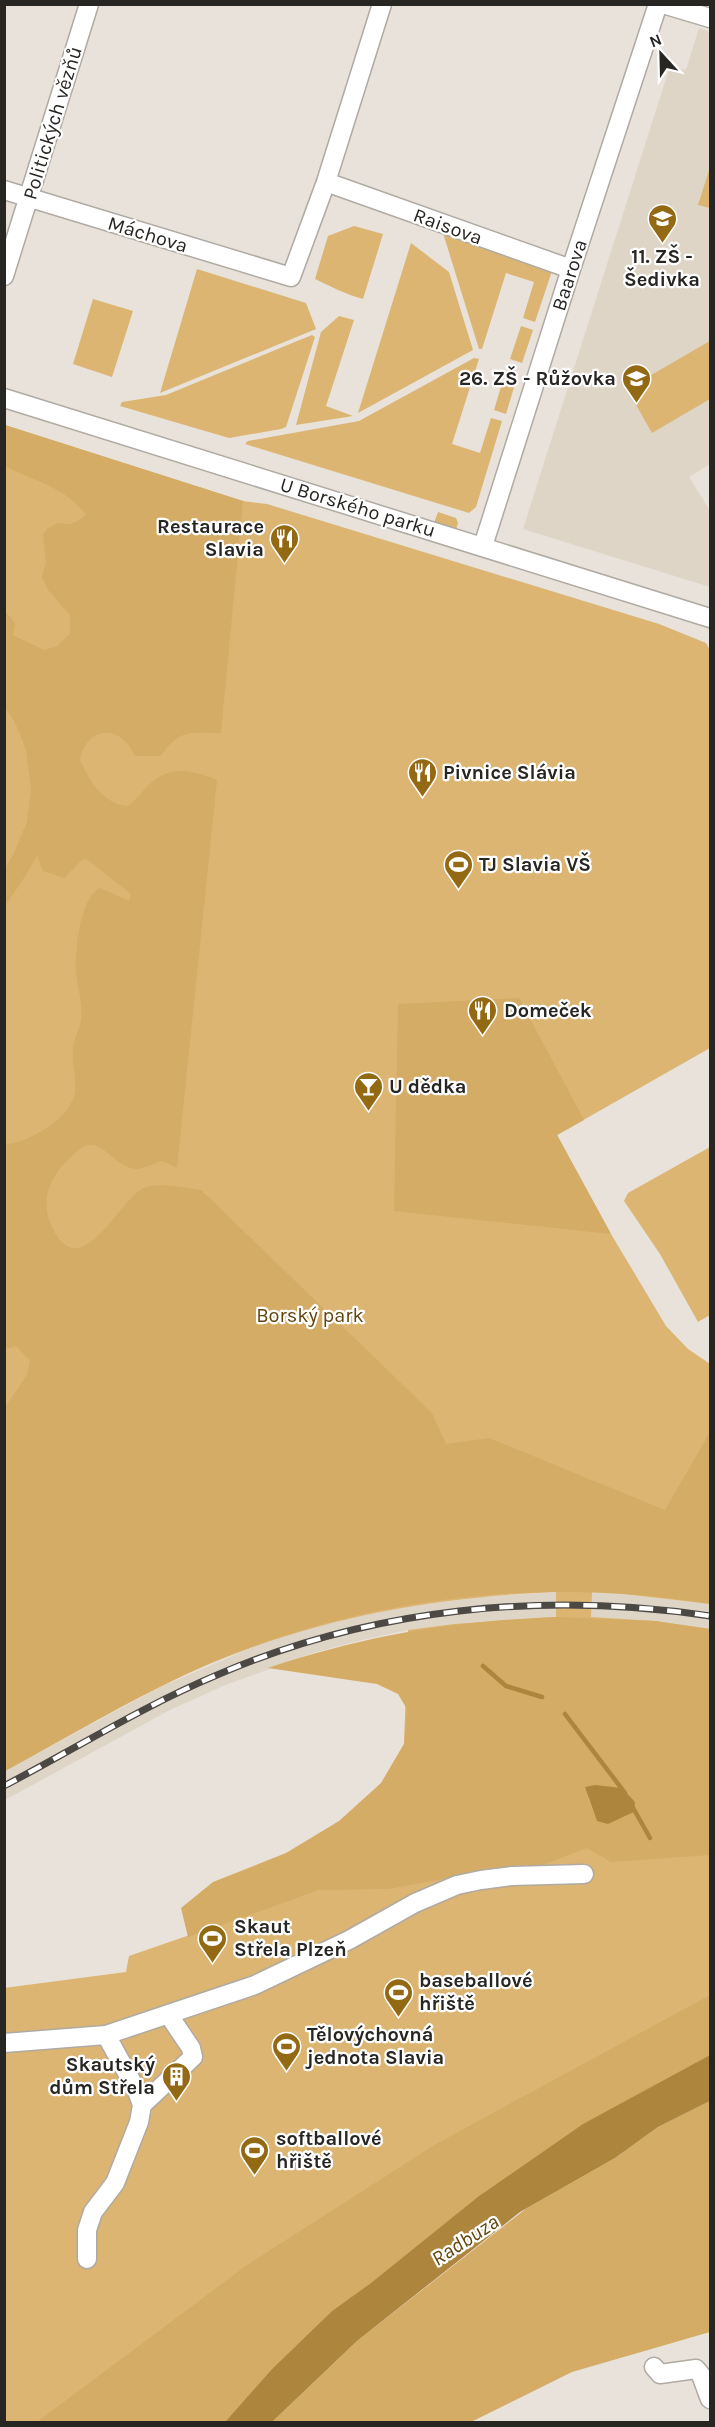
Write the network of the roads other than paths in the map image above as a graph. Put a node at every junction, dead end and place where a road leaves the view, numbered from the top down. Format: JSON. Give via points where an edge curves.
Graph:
{"nodes":[{"id":1,"x":89,"y":4,"type":"edge"},
{"id":2,"x":381,"y":4,"type":"edge"},
{"id":3,"x":658,"y":4,"type":"edge"},
{"id":4,"x":663,"y":4,"type":"edge"},
{"id":5,"x":711,"y":18,"type":"edge"},
{"id":6,"x":326,"y":182,"type":"junction"},
{"id":7,"x":4,"y":190,"type":"edge"},
{"id":8,"x":29,"y":198,"type":"junction"},
{"id":9,"x":571,"y":269,"type":"junction"},
{"id":10,"x":4,"y":276,"type":"edge"},
{"id":11,"x":4,"y":398,"type":"edge"},
{"id":12,"x":483,"y":546,"type":"junction"},
{"id":13,"x":711,"y":618,"type":"edge"},
{"id":14,"x":584,"y":1874,"type":"dead end"},
{"id":15,"x":168,"y":2014,"type":"junction"},
{"id":16,"x":106,"y":2035,"type":"junction"},
{"id":17,"x":4,"y":2043,"type":"edge"},
{"id":18,"x":141,"y":2105,"type":"junction"},
{"id":19,"x":87,"y":2259,"type":"dead end"},
{"id":20,"x":654,"y":2367,"type":"dead end"},
{"id":21,"x":711,"y":2399,"type":"edge"}],
"edges":[{"from":1,"to":8,"type":"street","name":"Politických vězňů"},
{"from":2,"to":6,"type":"street"},
{"from":3,"to":9,"type":"street","name":"Baarova"},
{"from":4,"to":5,"type":"street"},
{"from":6,"to":8,"type":"street","name":"Máchova","via":[[291,277]]},
{"from":6,"to":9,"type":"street","name":"Raisova"},
{"from":7,"to":8,"type":"street","name":"Máchova"},
{"from":8,"to":10,"type":"street","name":"Politických vězňů"},
{"from":9,"to":12,"type":"street","name":"Baarova"},
{"from":11,"to":12,"type":"street","name":"U Borského parku"},
{"from":12,"to":13,"type":"street","name":"U Borského parku"},
{"from":14,"to":15,"type":"street","via":[[512,1876],[457,1885],[255,1985]]},
{"from":15,"to":16,"type":"street"},
{"from":15,"to":18,"type":"street","via":[[193,2057]]},
{"from":16,"to":17,"type":"street"},
{"from":16,"to":18,"type":"street"},
{"from":18,"to":19,"type":"street","via":[[139,2122],[115,2183],[93,2212],[87,2230]]},
{"from":20,"to":21,"type":"street","via":[[660,2374],[696,2369]]}]}
